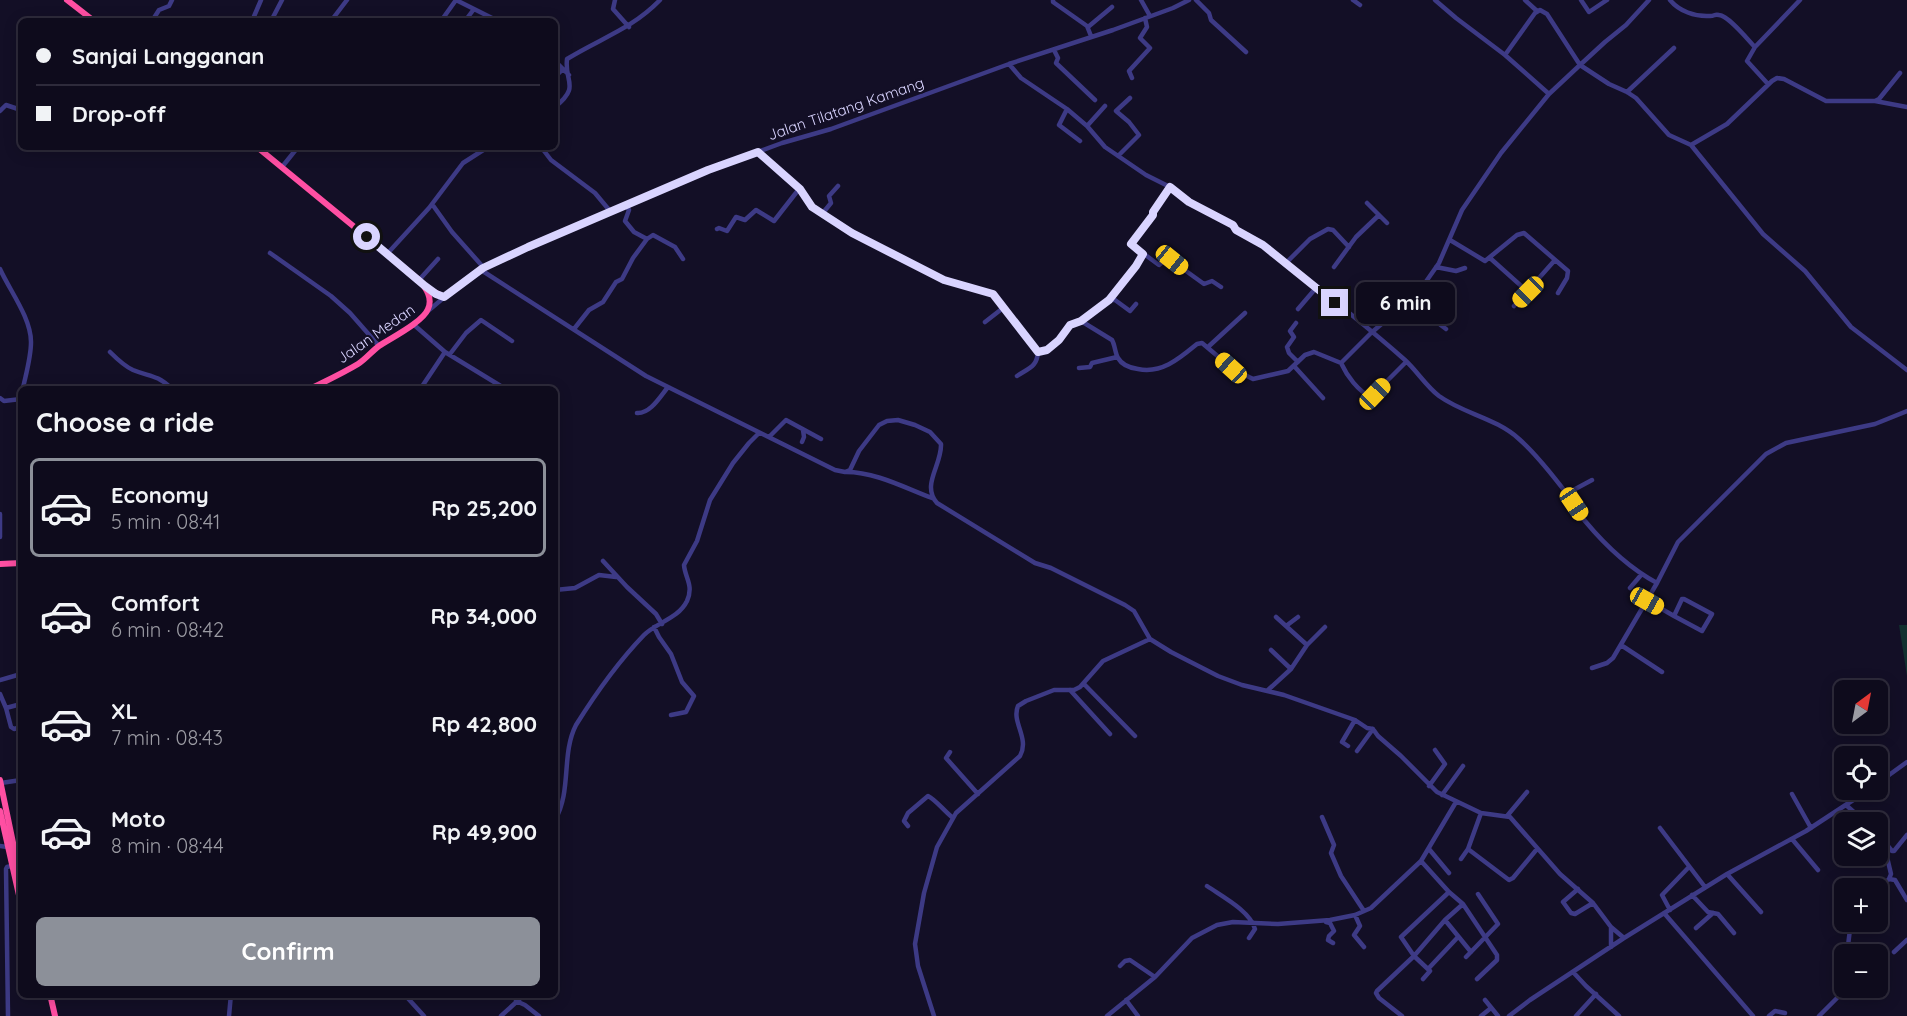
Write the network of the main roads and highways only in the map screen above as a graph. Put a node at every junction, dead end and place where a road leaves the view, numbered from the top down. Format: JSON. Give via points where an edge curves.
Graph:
{"nodes":[{"id":1,"x":67,"y":0,"type":"edge"},
{"id":2,"x":90,"y":18,"type":"edge"},
{"id":3,"x":261,"y":150,"type":"edge"},
{"id":4,"x":425,"y":286,"type":"junction"},
{"id":5,"x":444,"y":297,"type":"road end"},
{"id":6,"x":316,"y":386,"type":"edge"},
{"id":7,"x":18,"y":563,"type":"edge"},
{"id":8,"x":0,"y":564,"type":"edge"},
{"id":9,"x":0,"y":781,"type":"edge"},
{"id":10,"x":0,"y":811,"type":"edge"},
{"id":11,"x":4,"y":818,"type":"junction"},
{"id":12,"x":4,"y":847,"type":"edge"},
{"id":13,"x":18,"y":856,"type":"edge"},
{"id":14,"x":14,"y":865,"type":"junction"},
{"id":15,"x":18,"y":874,"type":"edge"},
{"id":16,"x":18,"y":887,"type":"edge"},
{"id":17,"x":51,"y":998,"type":"edge"},
{"id":18,"x":55,"y":1016,"type":"edge"}],
"edges":[{"from":1,"to":2,"type":"highway"},
{"from":3,"to":4,"type":"highway","name":"Jalan Medan"},
{"from":4,"to":5,"type":"highway"},
{"from":4,"to":6,"type":"highway","name":"Jalan Medan","via":[[428,311],[360,362]]},
{"from":7,"to":8,"type":"highway"},
{"from":9,"to":11,"type":"highway"},
{"from":10,"to":11,"type":"highway"},
{"from":11,"to":12,"type":"highway"},
{"from":11,"to":13,"type":"highway"},
{"from":12,"to":14,"type":"highway"},
{"from":13,"to":14,"type":"highway"},
{"from":14,"to":15,"type":"highway"},
{"from":14,"to":16,"type":"highway"},
{"from":17,"to":18,"type":"highway"}]}
